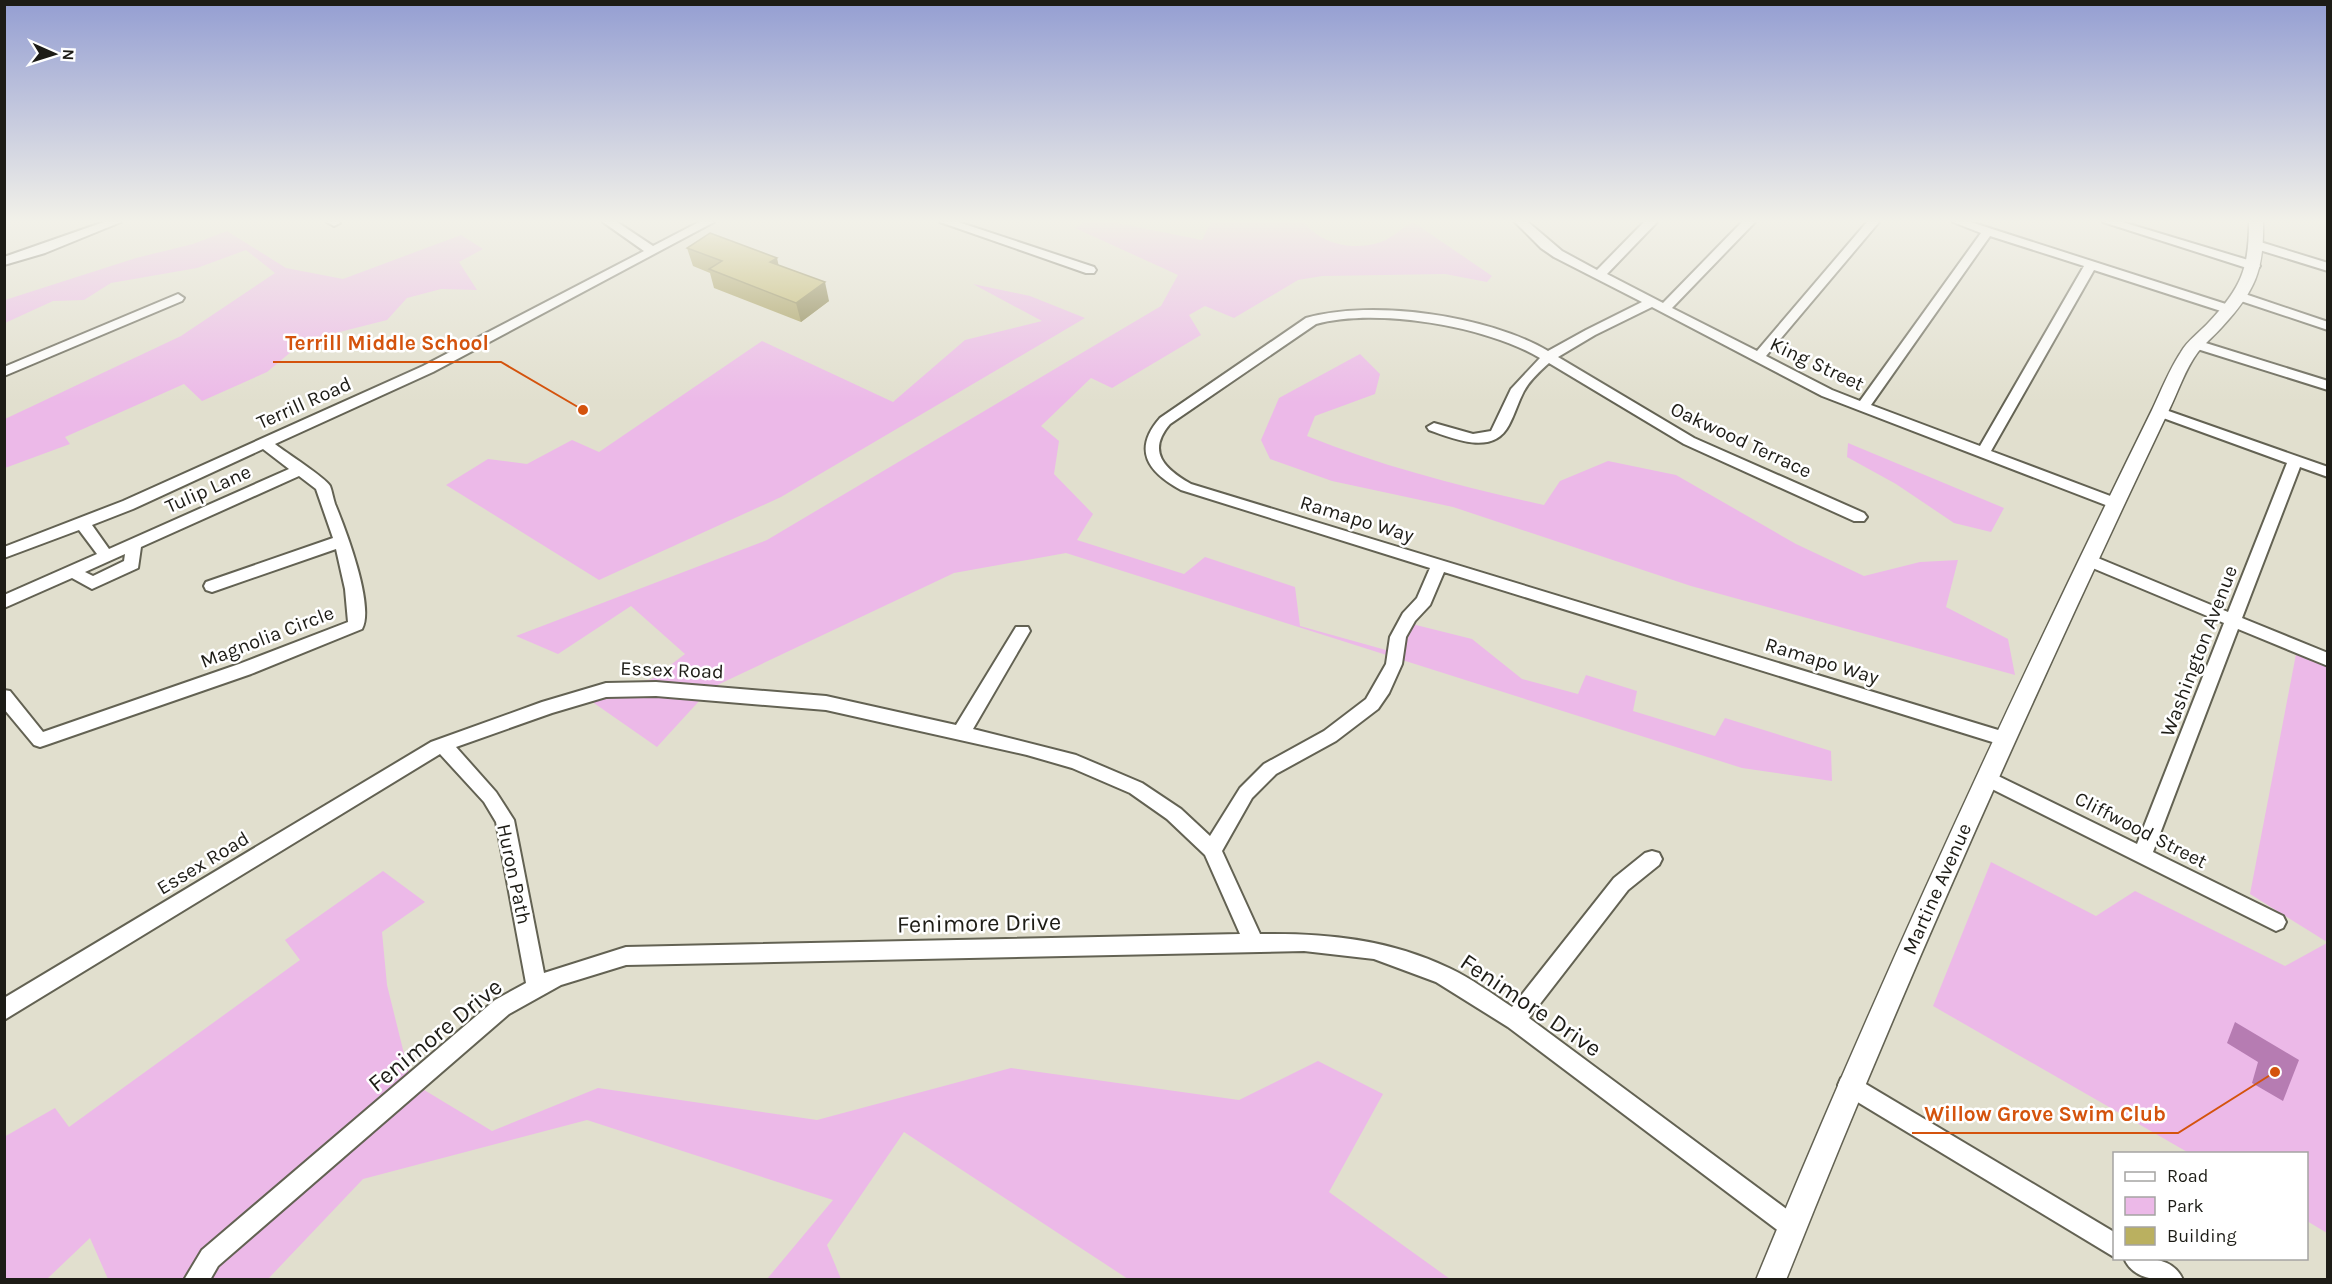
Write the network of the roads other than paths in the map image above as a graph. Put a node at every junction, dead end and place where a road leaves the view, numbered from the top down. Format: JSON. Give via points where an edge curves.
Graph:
{"nodes":[{"id":1,"x":594,"y":282,"type":"edge"},
{"id":2,"x":1610,"y":282,"type":"edge"},
{"id":3,"x":1690,"y":282,"type":"edge"},
{"id":4,"x":1822,"y":282,"type":"edge"},
{"id":5,"x":1952,"y":282,"type":"edge"},
{"id":6,"x":2081,"y":282,"type":"edge"},
{"id":7,"x":2156,"y":282,"type":"edge"},
{"id":8,"x":2245,"y":282,"type":"edge"},
{"id":9,"x":178,"y":298,"type":"dead end"},
{"id":10,"x":2233,"y":302,"type":"junction"},
{"id":11,"x":1651,"y":303,"type":"junction"},
{"id":12,"x":1664,"y":309,"type":"junction"},
{"id":13,"x":2328,"y":326,"type":"edge"},
{"id":14,"x":2196,"y":344,"type":"junction"},
{"id":15,"x":1548,"y":357,"type":"junction"},
{"id":16,"x":1758,"y":358,"type":"junction"},
{"id":17,"x":4,"y":372,"type":"edge"},
{"id":18,"x":2328,"y":386,"type":"edge"},
{"id":19,"x":1862,"y":407,"type":"junction"},
{"id":20,"x":2160,"y":412,"type":"junction"},
{"id":21,"x":1434,"y":427,"type":"dead end"},
{"id":22,"x":264,"y":443,"type":"junction"},
{"id":23,"x":1983,"y":453,"type":"junction"},
{"id":24,"x":2295,"y":461,"type":"junction"},
{"id":25,"x":300,"y":470,"type":"junction"},
{"id":26,"x":2328,"y":472,"type":"edge"},
{"id":27,"x":2116,"y":504,"type":"junction"},
{"id":28,"x":1859,"y":517,"type":"dead end"},
{"id":29,"x":82,"y":522,"type":"junction"},
{"id":30,"x":342,"y":541,"type":"junction"},
{"id":31,"x":133,"y":545,"type":"junction"},
{"id":32,"x":4,"y":553,"type":"edge"},
{"id":33,"x":107,"y":557,"type":"junction"},
{"id":34,"x":2088,"y":560,"type":"junction"},
{"id":35,"x":1438,"y":566,"type":"junction"},
{"id":36,"x":73,"y":572,"type":"junction"},
{"id":37,"x":212,"y":585,"type":"dead end"},
{"id":38,"x":4,"y":602,"type":"edge"},
{"id":39,"x":2233,"y":620,"type":"junction"},
{"id":40,"x":1022,"y":631,"type":"dead end"},
{"id":41,"x":2328,"y":660,"type":"edge"},
{"id":42,"x":4,"y":696,"type":"edge"},
{"id":43,"x":961,"y":733,"type":"junction"},
{"id":44,"x":2002,"y":738,"type":"junction"},
{"id":45,"x":443,"y":745,"type":"junction"},
{"id":46,"x":1986,"y":778,"type":"junction"},
{"id":47,"x":1212,"y":850,"type":"junction"},
{"id":48,"x":2142,"y":856,"type":"junction"},
{"id":49,"x":1652,"y":859,"type":"dead end"},
{"id":50,"x":2276,"y":922,"type":"dead end"},
{"id":51,"x":1254,"y":943,"type":"junction"},
{"id":52,"x":537,"y":987,"type":"junction"},
{"id":53,"x":4,"y":1010,"type":"edge"},
{"id":54,"x":1515,"y":1020,"type":"junction"},
{"id":55,"x":1850,"y":1085,"type":"junction"},
{"id":56,"x":1792,"y":1227,"type":"junction"},
{"id":57,"x":2113,"y":1244,"type":"edge"},
{"id":58,"x":2139,"y":1260,"type":"edge"},
{"id":59,"x":196,"y":1280,"type":"edge"},
{"id":60,"x":1771,"y":1280,"type":"edge"},
{"id":61,"x":2171,"y":1280,"type":"edge"}],
"edges":[{"from":1,"to":22,"type":"street","name":"Terrill Road","via":[[428,369]]},
{"from":2,"to":11,"type":"street","name":"King Street"},
{"from":3,"to":12,"type":"street"},
{"from":4,"to":16,"type":"street"},
{"from":5,"to":19,"type":"street"},
{"from":6,"to":23,"type":"street"},
{"from":7,"to":10,"type":"street"},
{"from":8,"to":10,"type":"main road","name":"Martine Avenue"},
{"from":9,"to":17,"type":"street"},
{"from":10,"to":13,"type":"street"},
{"from":10,"to":14,"type":"main road","name":"Martine Avenue"},
{"from":11,"to":12,"type":"street","name":"King Street"},
{"from":11,"to":15,"type":"street"},
{"from":12,"to":16,"type":"street","name":"King Street"},
{"from":14,"to":18,"type":"street"},
{"from":14,"to":20,"type":"main road","name":"Martine Avenue"},
{"from":15,"to":21,"type":"street","via":[[1520,387],[1496,433],[1472,438]]},
{"from":15,"to":28,"type":"street","name":"Oakwood Terrace","via":[[1689,441]]},
{"from":15,"to":35,"type":"street","name":"Ramapo Way","via":[[1525,343],[1481,329],[1365,313],[1332,314],[1311,321],[1179,411],[1153,437],[1157,465],[1169,478],[1186,487]]},
{"from":16,"to":19,"type":"street","name":"King Street"},
{"from":19,"to":23,"type":"street","name":"King Street"},
{"from":20,"to":24,"type":"street"},
{"from":20,"to":27,"type":"main road","name":"Martine Avenue"},
{"from":22,"to":25,"type":"street","name":"Magnolia Circle"},
{"from":22,"to":29,"type":"street","name":"Terrill Road"},
{"from":23,"to":27,"type":"street","name":"King Street"},
{"from":24,"to":26,"type":"street"},
{"from":24,"to":39,"type":"street","name":"Washington Avenue"},
{"from":25,"to":30,"type":"street","name":"Magnolia Circle","via":[[322,487]]},
{"from":25,"to":31,"type":"street","name":"Tulip Lane"},
{"from":27,"to":34,"type":"main road","name":"Martine Avenue"},
{"from":29,"to":32,"type":"street","name":"Terrill Road"},
{"from":29,"to":33,"type":"street"},
{"from":30,"to":37,"type":"street"},
{"from":30,"to":42,"type":"street","name":"Magnolia Circle","via":[[356,595],[356,625],[245,669],[40,740]]},
{"from":31,"to":33,"type":"street","name":"Tulip Lane"},
{"from":31,"to":36,"type":"street","via":[[132,564],[92,583]]},
{"from":33,"to":36,"type":"street","name":"Tulip Lane"},
{"from":34,"to":39,"type":"street"},
{"from":34,"to":44,"type":"main road","name":"Martine Avenue"},
{"from":35,"to":44,"type":"street","name":"Ramapo Way"},
{"from":35,"to":47,"type":"street","via":[[1424,601],[1398,636],[1394,664],[1372,704],[1330,736],[1270,769],[1246,793]]},
{"from":36,"to":38,"type":"street","name":"Tulip Lane"},
{"from":39,"to":41,"type":"street"},
{"from":39,"to":48,"type":"street","name":"Washington Avenue"},
{"from":40,"to":43,"type":"street"},
{"from":43,"to":45,"type":"street","name":"Essex Road","via":[[826,703],[656,688],[606,690]]},
{"from":43,"to":47,"type":"street","name":"Essex Road","via":[[1076,762],[1136,788],[1174,814]]},
{"from":44,"to":46,"type":"main road","name":"Martine Avenue"},
{"from":45,"to":52,"type":"street","name":"Huron Path","via":[[505,820]]},
{"from":45,"to":53,"type":"street","name":"Essex Road"},
{"from":46,"to":48,"type":"street","name":"Cliffwood Street"},
{"from":46,"to":55,"type":"main road","name":"Martine Avenue"},
{"from":47,"to":51,"type":"street","name":"Essex Road"},
{"from":48,"to":50,"type":"street","name":"Cliffwood Street"},
{"from":49,"to":54,"type":"street","via":[[1621,884]]},
{"from":51,"to":52,"type":"street","name":"Fenimore Drive","via":[[626,956],[556,977]]},
{"from":51,"to":54,"type":"street","name":"Fenimore Drive","via":[[1304,942],[1374,950],[1443,975]]},
{"from":52,"to":59,"type":"street","name":"Fenimore Drive","via":[[493,1015],[210,1258]]},
{"from":54,"to":56,"type":"street","name":"Fenimore Drive"},
{"from":55,"to":56,"type":"main road","name":"Martine Avenue"},
{"from":55,"to":57,"type":"street"},
{"from":56,"to":60,"type":"main road","name":"Martine Avenue"},
{"from":58,"to":61,"type":"street"}]}
